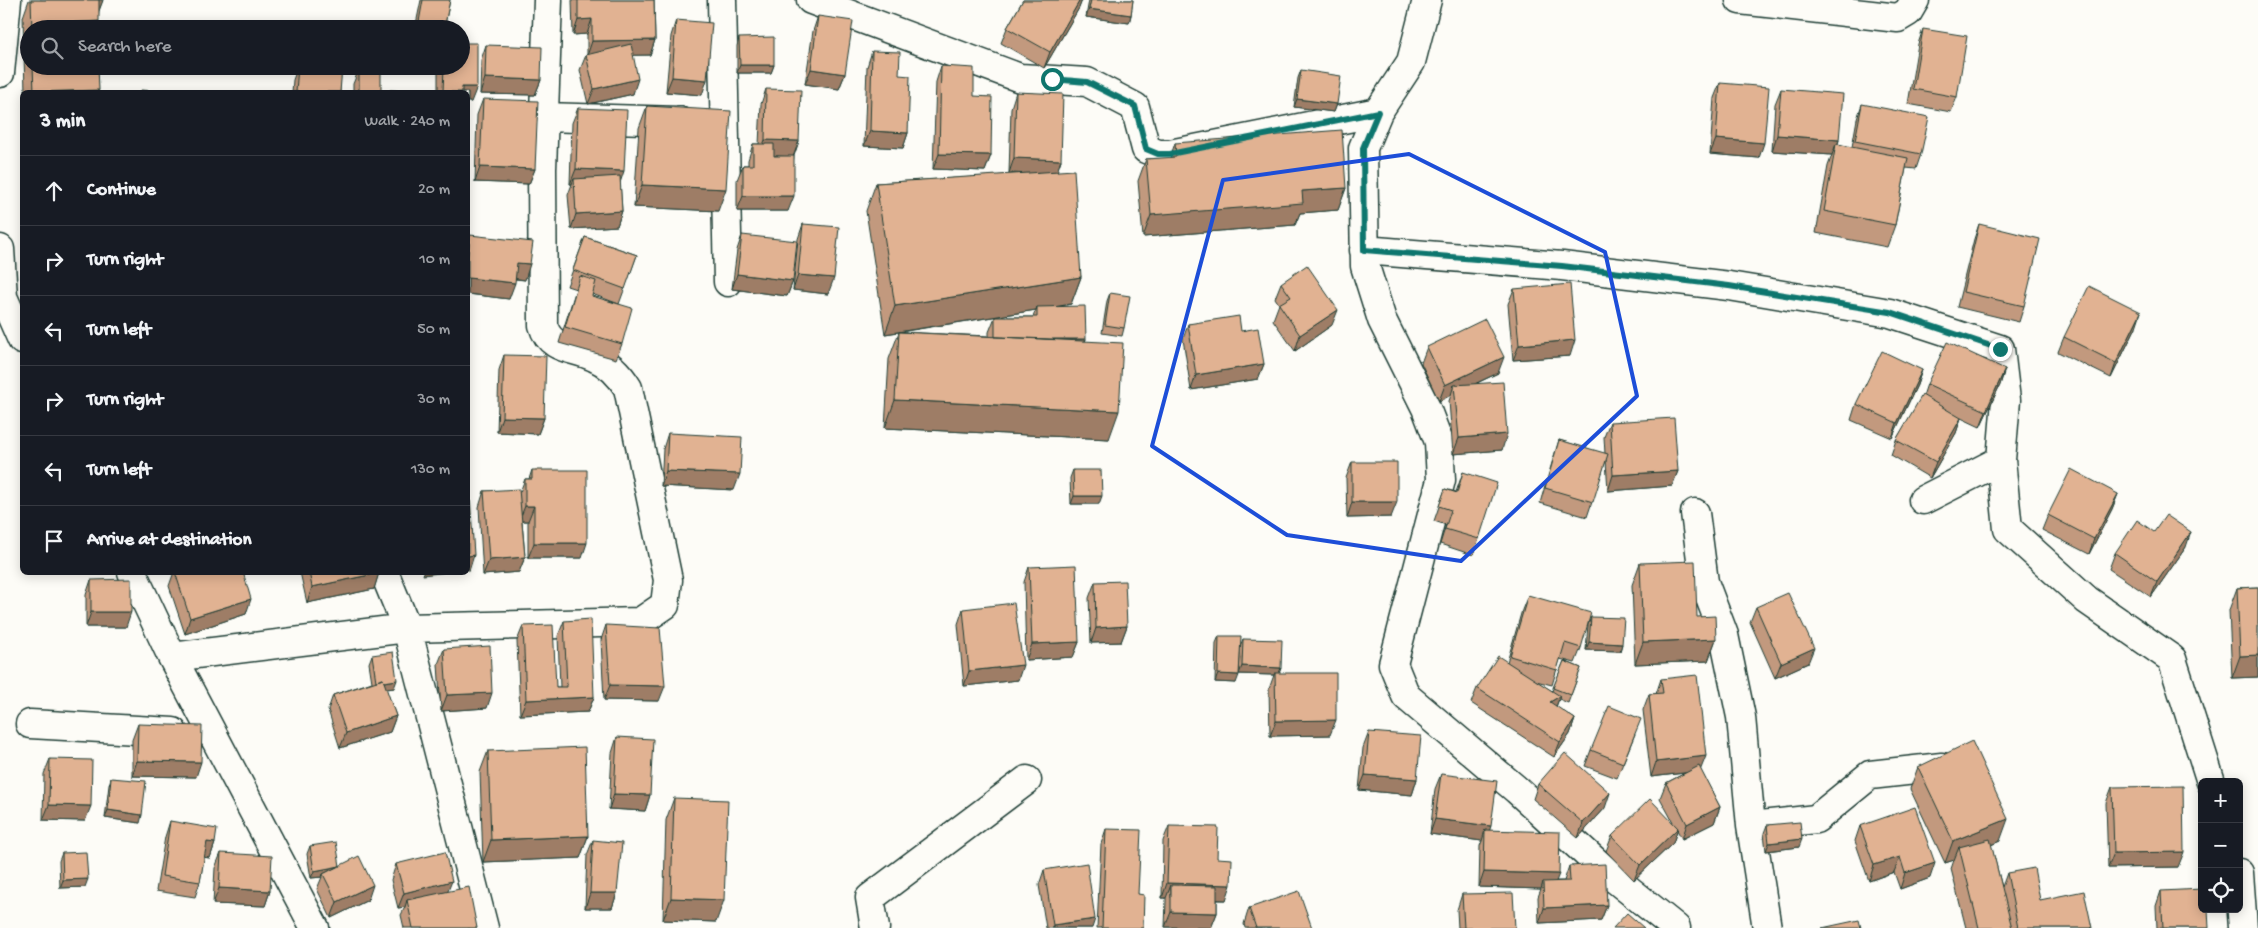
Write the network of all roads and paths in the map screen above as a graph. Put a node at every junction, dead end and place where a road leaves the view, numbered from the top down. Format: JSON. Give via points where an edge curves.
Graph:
{"nodes":[{"id":1,"x":7,"y":0,"type":"edge"},
{"id":2,"x":548,"y":0,"type":"edge"},
{"id":3,"x":722,"y":0,"type":"edge"},
{"id":4,"x":811,"y":0,"type":"edge"},
{"id":5,"x":1427,"y":0,"type":"edge"},
{"id":6,"x":1740,"y":0,"type":"edge"},
{"id":7,"x":1915,"y":0,"type":"edge"},
{"id":8,"x":0,"y":73,"type":"edge"},
{"id":9,"x":1378,"y":112,"type":"junction"},
{"id":10,"x":544,"y":117,"type":"junction"},
{"id":11,"x":679,"y":120,"type":"edge"},
{"id":12,"x":0,"y":250,"type":"edge"},
{"id":13,"x":1364,"y":250,"type":"junction"},
{"id":14,"x":728,"y":282,"type":"dead end"},
{"id":15,"x":20,"y":336,"type":"edge"},
{"id":16,"x":2001,"y":460,"type":"junction"},
{"id":17,"x":1923,"y":500,"type":"dead end"},
{"id":18,"x":1695,"y":513,"type":"dead end"},
{"id":19,"x":133,"y":575,"type":"edge"},
{"id":20,"x":385,"y":575,"type":"edge"},
{"id":21,"x":407,"y":628,"type":"junction"},
{"id":22,"x":172,"y":657,"type":"junction"},
{"id":23,"x":30,"y":724,"type":"dead end"},
{"id":24,"x":212,"y":734,"type":"junction"},
{"id":25,"x":1942,"y":767,"type":"edge"},
{"id":26,"x":2209,"y":778,"type":"edge"},
{"id":27,"x":1027,"y":780,"type":"dead end"},
{"id":28,"x":1751,"y":826,"type":"junction"},
{"id":29,"x":2242,"y":913,"type":"edge"},
{"id":30,"x":315,"y":928,"type":"edge"},
{"id":31,"x":484,"y":928,"type":"edge"},
{"id":32,"x":876,"y":928,"type":"edge"},
{"id":33,"x":1676,"y":928,"type":"edge"},
{"id":34,"x":1767,"y":928,"type":"edge"},
{"id":35,"x":2243,"y":928,"type":"edge"}],
"edges":[{"from":1,"to":8,"type":"street"},
{"from":2,"to":10,"type":"street"},
{"from":3,"to":14,"type":"street"},
{"from":4,"to":9,"type":"street","via":[[1020,78],[1087,82],[1135,106],[1146,149],[1158,154]]},
{"from":5,"to":9,"type":"street","via":[[1411,62]]},
{"from":6,"to":7,"type":"street","via":[[1898,18],[1908,12]]},
{"from":9,"to":13,"type":"street","via":[[1363,148]]},
{"from":10,"to":11,"type":"street"},
{"from":10,"to":21,"type":"street","via":[[545,332],[557,345],[606,364],[628,388],[668,580],[665,605],[640,622]]},
{"from":12,"to":15,"type":"street","via":[[2,297]]},
{"from":13,"to":16,"type":"street","via":[[1562,266],[1729,286],[1890,312],[2000,349],[2006,400]]},
{"from":13,"to":33,"type":"street","via":[[1365,266],[1382,320],[1426,408],[1439,442],[1441,480],[1393,664],[1406,696],[1609,874]]},
{"from":16,"to":17,"type":"street"},
{"from":16,"to":26,"type":"street","via":[[2008,529],[2086,600],[2172,659]]},
{"from":18,"to":28,"type":"street","via":[[1704,582],[1724,635],[1741,716]]},
{"from":19,"to":22,"type":"street"},
{"from":20,"to":21,"type":"street"},
{"from":21,"to":22,"type":"street"},
{"from":21,"to":31,"type":"street"},
{"from":22,"to":24,"type":"street"},
{"from":23,"to":24,"type":"street"},
{"from":24,"to":30,"type":"street"},
{"from":25,"to":28,"type":"street","via":[[1870,775],[1816,819]]},
{"from":27,"to":32,"type":"street","via":[[870,898]]},
{"from":28,"to":34,"type":"street"},
{"from":29,"to":35,"type":"street"}]}
